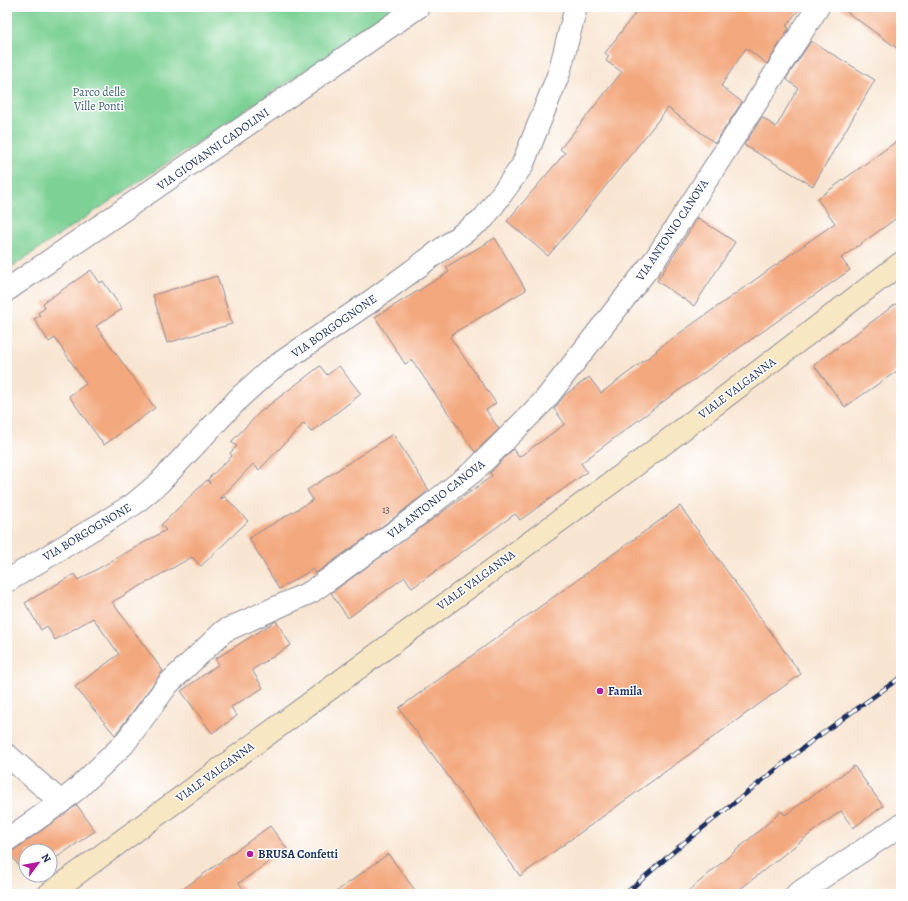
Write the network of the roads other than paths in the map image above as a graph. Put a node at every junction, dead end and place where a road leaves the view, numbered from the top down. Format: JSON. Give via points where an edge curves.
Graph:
{"nodes":[{"id":1,"x":418,"y":7,"type":"edge"},
{"id":2,"x":576,"y":7,"type":"edge"},
{"id":3,"x":818,"y":7,"type":"edge"},
{"id":4,"x":901,"y":263,"type":"edge"},
{"id":5,"x":7,"y":290,"type":"edge"},
{"id":6,"x":7,"y":581,"type":"edge"},
{"id":7,"x":7,"y":755,"type":"edge"},
{"id":8,"x":61,"y":802,"type":"junction"},
{"id":9,"x":901,"y":825,"type":"edge"},
{"id":10,"x":7,"y":840,"type":"edge"},
{"id":11,"x":49,"y":894,"type":"edge"},
{"id":12,"x":797,"y":894,"type":"edge"}],
"edges":[{"from":1,"to":5,"type":"street","name":"VIA GIOVANNI CADOLINI"},
{"from":2,"to":6,"type":"street","name":"VIA BORGOGNONE","via":[[559,73],[522,166],[484,218],[374,299],[270,370],[241,396],[159,483],[134,504]]},
{"from":3,"to":8,"type":"street","name":"VIA ANTONIO CANOVA","via":[[656,258],[544,400],[474,472],[402,527],[311,592],[224,631],[168,684],[124,744]]},
{"from":4,"to":11,"type":"main road","name":"VIALE VALGANNA","via":[[633,467]]},
{"from":7,"to":8,"type":"street"},
{"from":8,"to":10,"type":"street","name":"VIA ANTONIO CANOVA"},
{"from":9,"to":12,"type":"street"}]}
